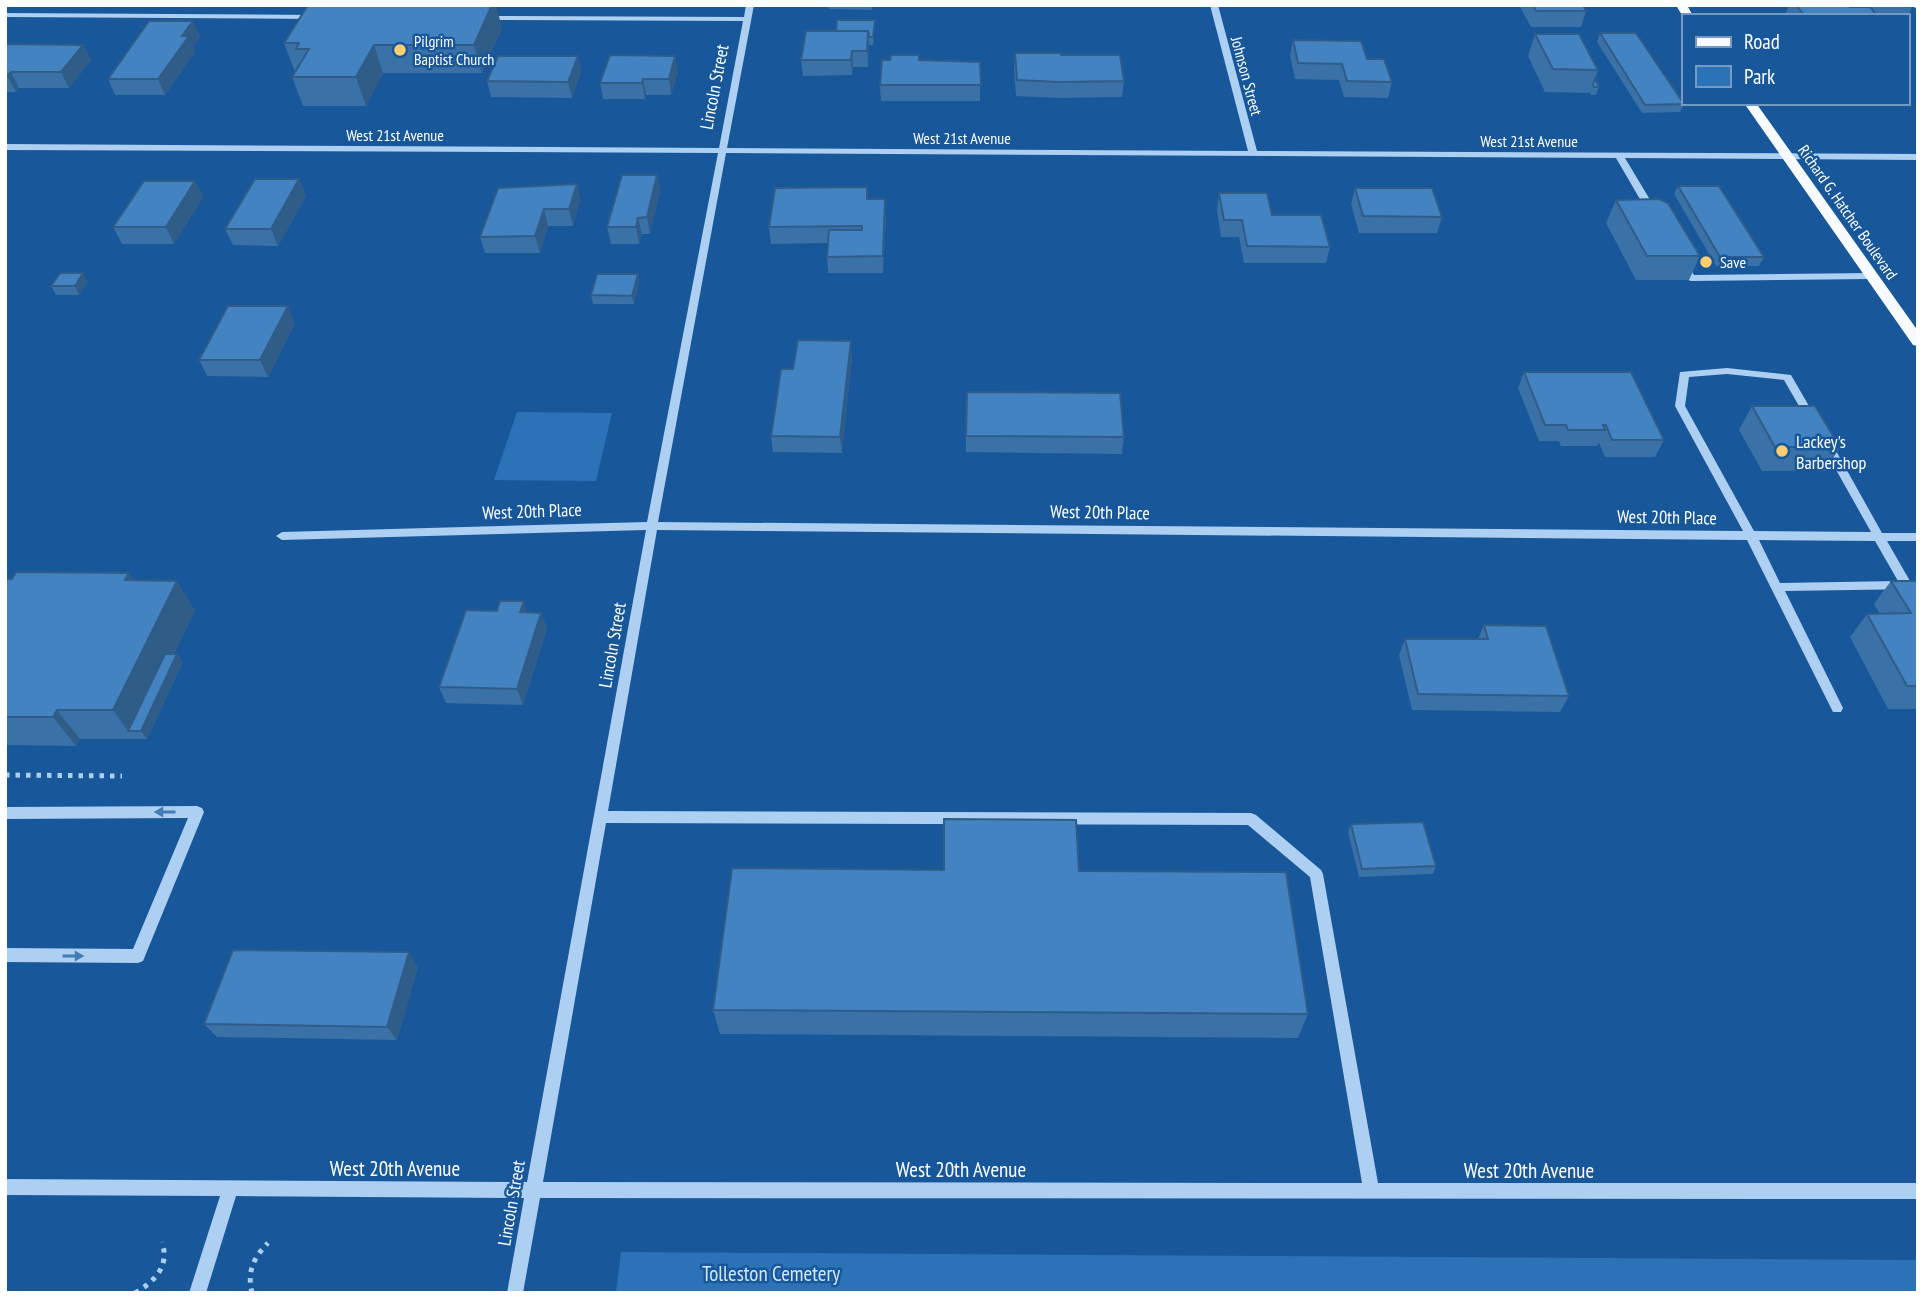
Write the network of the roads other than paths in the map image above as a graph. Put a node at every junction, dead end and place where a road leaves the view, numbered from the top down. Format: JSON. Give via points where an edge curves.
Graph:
{"nodes":[{"id":1,"x":51,"y":5,"type":"edge"},
{"id":2,"x":750,"y":5,"type":"edge"},
{"id":3,"x":1214,"y":5,"type":"edge"},
{"id":4,"x":5,"y":15,"type":"edge"},
{"id":5,"x":43,"y":15,"type":"junction"},
{"id":6,"x":322,"y":17,"type":"edge"},
{"id":7,"x":473,"y":18,"type":"edge"},
{"id":8,"x":748,"y":19,"type":"junction"},
{"id":9,"x":1751,"y":105,"type":"edge"},
{"id":10,"x":5,"y":147,"type":"edge"},
{"id":11,"x":722,"y":151,"type":"junction"},
{"id":12,"x":1253,"y":154,"type":"junction"},
{"id":13,"x":1619,"y":156,"type":"junction"},
{"id":14,"x":1788,"y":156,"type":"junction"},
{"id":15,"x":1918,"y":156,"type":"edge"},
{"id":16,"x":1656,"y":219,"type":"edge"},
{"id":17,"x":1677,"y":254,"type":"edge"},
{"id":18,"x":1871,"y":276,"type":"junction"},
{"id":19,"x":1916,"y":337,"type":"edge"},
{"id":20,"x":652,"y":526,"type":"junction"},
{"id":21,"x":282,"y":536,"type":"dead end"},
{"id":22,"x":1751,"y":536,"type":"junction"},
{"id":23,"x":1878,"y":537,"type":"junction"},
{"id":24,"x":1918,"y":537,"type":"edge"},
{"id":25,"x":1912,"y":585,"type":"edge"},
{"id":26,"x":1776,"y":587,"type":"junction"},
{"id":27,"x":1837,"y":708,"type":"dead end"},
{"id":28,"x":5,"y":813,"type":"edge"},
{"id":29,"x":600,"y":817,"type":"junction"},
{"id":30,"x":5,"y":955,"type":"edge"},
{"id":31,"x":5,"y":1187,"type":"edge"},
{"id":32,"x":231,"y":1188,"type":"junction"},
{"id":33,"x":533,"y":1191,"type":"junction"},
{"id":34,"x":1371,"y":1191,"type":"junction"},
{"id":35,"x":1918,"y":1191,"type":"edge"},
{"id":36,"x":197,"y":1293,"type":"edge"},
{"id":37,"x":515,"y":1293,"type":"edge"}],
"edges":[{"from":1,"to":5,"type":"street"},
{"from":2,"to":8,"type":"street","name":"Lincoln Street"},
{"from":3,"to":12,"type":"street","name":"Johnson Street"},
{"from":4,"to":5,"type":"street"},
{"from":5,"to":6,"type":"street"},
{"from":7,"to":8,"type":"street"},
{"from":8,"to":11,"type":"street","name":"Lincoln Street"},
{"from":9,"to":14,"type":"main road","name":"Richard G. Hatcher Boulevard"},
{"from":10,"to":11,"type":"street","name":"West 21st Avenue"},
{"from":11,"to":12,"type":"street","name":"West 21st Avenue"},
{"from":11,"to":20,"type":"street","name":"Lincoln Street"},
{"from":12,"to":13,"type":"street","name":"West 21st Avenue"},
{"from":13,"to":14,"type":"street","name":"West 21st Avenue"},
{"from":13,"to":16,"type":"street"},
{"from":14,"to":15,"type":"street","name":"West 21st Avenue"},
{"from":14,"to":18,"type":"main road","name":"Richard G. Hatcher Boulevard"},
{"from":17,"to":18,"type":"street","via":[[1691,278]]},
{"from":18,"to":19,"type":"main road","name":"Richard G. Hatcher Boulevard"},
{"from":20,"to":21,"type":"street","name":"West 20th Place"},
{"from":20,"to":22,"type":"street","name":"West 20th Place"},
{"from":20,"to":29,"type":"street","name":"Lincoln Street"},
{"from":22,"to":23,"type":"street","name":"West 20th Place"},
{"from":22,"to":23,"type":"street","via":[[1679,406],[1684,374],[1727,371],[1787,377]]},
{"from":22,"to":26,"type":"street"},
{"from":23,"to":24,"type":"street","name":"West 20th Place"},
{"from":23,"to":25,"type":"street"},
{"from":25,"to":26,"type":"street"},
{"from":26,"to":27,"type":"street"},
{"from":30,"to":28,"type":"street","one_way":true,"via":[[138,956],[197,812]]},
{"from":29,"to":33,"type":"street","name":"Lincoln Street"},
{"from":29,"to":34,"type":"street","via":[[1251,819],[1316,874]]},
{"from":31,"to":32,"type":"street","name":"West 20th Avenue"},
{"from":32,"to":33,"type":"street","name":"West 20th Avenue"},
{"from":32,"to":36,"type":"street"},
{"from":33,"to":34,"type":"street","name":"West 20th Avenue"},
{"from":33,"to":37,"type":"street","name":"Lincoln Street"},
{"from":34,"to":35,"type":"street","name":"West 20th Avenue"}]}
